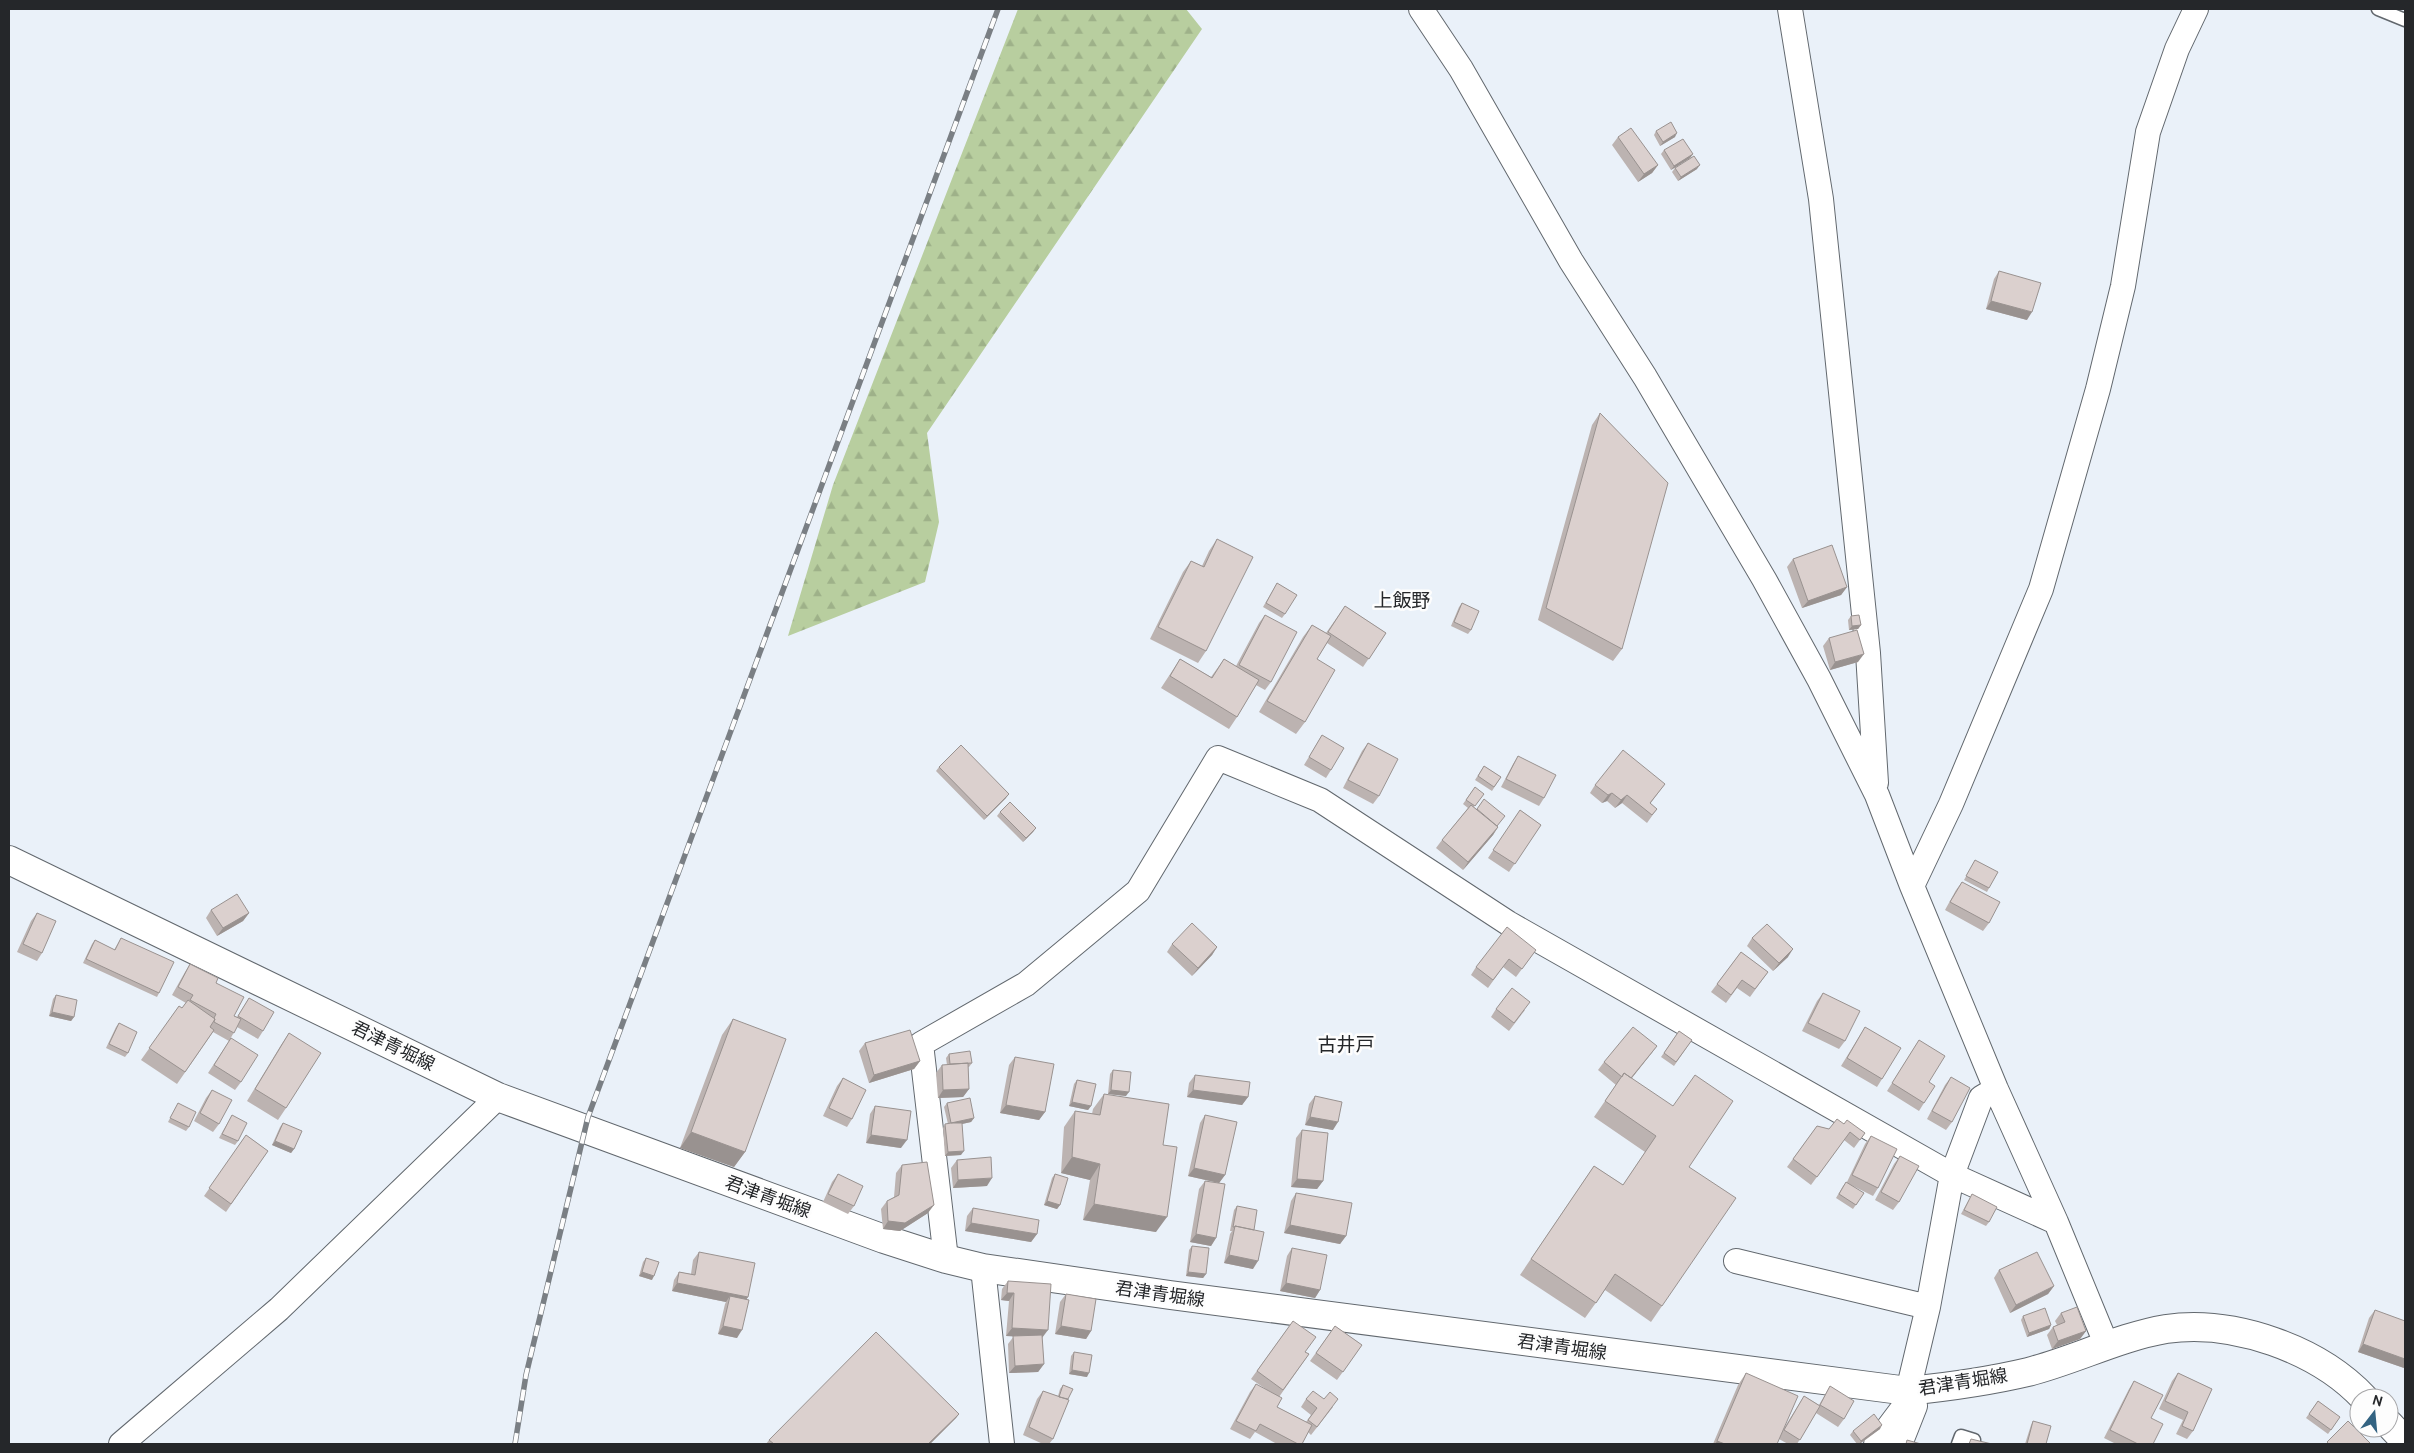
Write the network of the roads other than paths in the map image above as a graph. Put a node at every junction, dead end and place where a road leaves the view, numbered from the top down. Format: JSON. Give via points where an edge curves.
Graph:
{"nodes":[{"id":1,"x":1420,"y":9,"type":"edge"},
{"id":2,"x":1790,"y":9,"type":"edge"},
{"id":3,"x":2196,"y":9,"type":"edge"},
{"id":4,"x":2378,"y":9,"type":"edge"},
{"id":5,"x":2405,"y":20,"type":"edge"},
{"id":6,"x":1877,"y":795,"type":"junction"},
{"id":7,"x":9,"y":860,"type":"edge"},
{"id":8,"x":1912,"y":886,"type":"junction"},
{"id":9,"x":1996,"y":1088,"type":"junction"},
{"id":10,"x":498,"y":1097,"type":"junction"},
{"id":11,"x":1952,"y":1175,"type":"junction"},
{"id":12,"x":2056,"y":1222,"type":"junction"},
{"id":13,"x":946,"y":1259,"type":"junction"},
{"id":14,"x":1736,"y":1261,"type":"dead end"},
{"id":15,"x":983,"y":1268,"type":"junction"},
{"id":16,"x":1928,"y":1307,"type":"junction"},
{"id":17,"x":2107,"y":1346,"type":"junction"},
{"id":18,"x":2355,"y":1388,"type":"edge"},
{"id":19,"x":1915,"y":1391,"type":"junction"},
{"id":20,"x":1974,"y":1440,"type":"edge"},
{"id":21,"x":121,"y":1444,"type":"edge"},
{"id":22,"x":1002,"y":1444,"type":"edge"},
{"id":23,"x":1876,"y":1444,"type":"edge"},
{"id":24,"x":1900,"y":1444,"type":"edge"},
{"id":25,"x":1958,"y":1444,"type":"edge"}],
"edges":[{"from":1,"to":6,"type":"street","via":[[1461,69],[1570,261],[1645,377],[1764,579],[1819,678]]},
{"from":2,"to":6,"type":"street","via":[[1821,199],[1868,653]]},
{"from":3,"to":8,"type":"street","via":[[2148,132],[2123,286],[2098,389],[2041,589],[1951,804]]},
{"from":4,"to":5,"type":"lane"},
{"from":6,"to":8,"type":"street"},
{"from":7,"to":10,"type":"main road","name":"君津青堀線"},
{"from":8,"to":9,"type":"street"},
{"from":9,"to":11,"type":"street","via":[[1981,1098]]},
{"from":9,"to":12,"type":"street"},
{"from":10,"to":13,"type":"main road","name":"君津青堀線"},
{"from":10,"to":21,"type":"street","via":[[279,1309]]},
{"from":11,"to":12,"type":"street"},
{"from":11,"to":13,"type":"street","via":[[1508,922],[1320,800],[1218,758],[1138,890],[1026,984],[921,1044]]},
{"from":11,"to":16,"type":"street"},
{"from":12,"to":17,"type":"street"},
{"from":13,"to":15,"type":"main road","name":"君津青堀線"},
{"from":14,"to":16,"type":"street"},
{"from":15,"to":19,"type":"main road","name":"君津青堀線","via":[[1170,1296]]},
{"from":15,"to":22,"type":"street"},
{"from":16,"to":19,"type":"street"},
{"from":17,"to":18,"type":"main road","name":"君津青堀線","via":[[2166,1330],[2226,1330],[2293,1349],[2320,1363]]},
{"from":17,"to":19,"type":"main road","name":"君津青堀線","via":[[2028,1372]]},
{"from":19,"to":23,"type":"street"},
{"from":19,"to":24,"type":"street"},
{"from":20,"to":25,"type":"lane","via":[[1961,1436]]}]}
